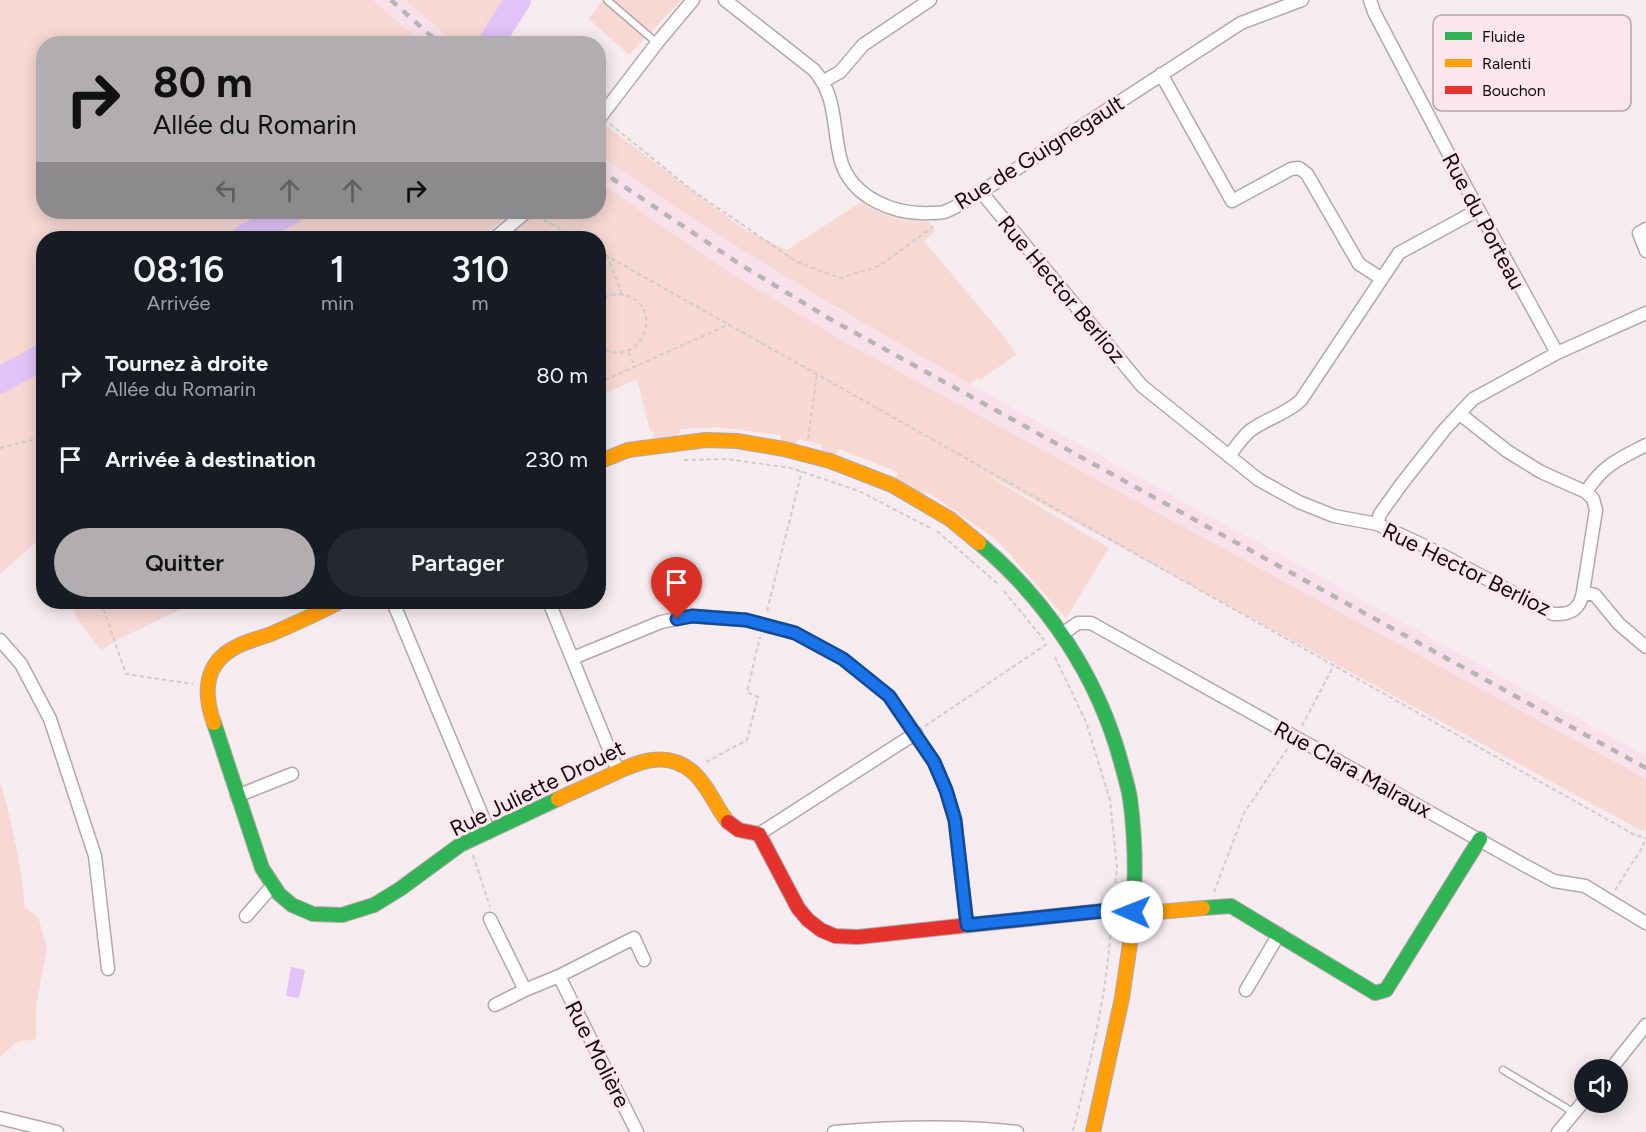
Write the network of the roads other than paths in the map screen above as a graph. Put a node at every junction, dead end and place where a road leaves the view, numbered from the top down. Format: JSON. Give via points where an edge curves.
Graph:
{"nodes":[{"id":1,"x":607,"y":0,"type":"edge"},
{"id":2,"x":693,"y":0,"type":"edge"},
{"id":3,"x":725,"y":0,"type":"edge"},
{"id":4,"x":930,"y":0,"type":"edge"},
{"id":5,"x":1302,"y":0,"type":"edge"},
{"id":6,"x":1371,"y":0,"type":"edge"},
{"id":7,"x":657,"y":43,"type":"junction"},
{"id":8,"x":1161,"y":74,"type":"junction"},
{"id":9,"x":824,"y":81,"type":"junction"},
{"id":10,"x":606,"y":110,"type":"edge"},
{"id":11,"x":981,"y":192,"type":"junction"},
{"id":12,"x":1478,"y":210,"type":"junction"},
{"id":13,"x":522,"y":219,"type":"edge"},
{"id":14,"x":1646,"y":229,"type":"edge"},
{"id":15,"x":505,"y":231,"type":"edge"},
{"id":16,"x":1646,"y":251,"type":"edge"},
{"id":17,"x":1382,"y":279,"type":"junction"},
{"id":18,"x":1646,"y":312,"type":"edge"},
{"id":19,"x":1557,"y":353,"type":"junction"},
{"id":20,"x":1460,"y":414,"type":"junction"},
{"id":21,"x":1646,"y":445,"type":"edge"},
{"id":22,"x":1229,"y":456,"type":"junction"},
{"id":23,"x":606,"y":458,"type":"edge"},
{"id":24,"x":1589,"y":496,"type":"junction"},
{"id":25,"x":1377,"y":524,"type":"junction"},
{"id":26,"x":1583,"y":592,"type":"junction"},
{"id":27,"x":325,"y":609,"type":"edge"},
{"id":28,"x":396,"y":609,"type":"edge"},
{"id":29,"x":552,"y":609,"type":"edge"},
{"id":30,"x":1062,"y":634,"type":"junction"},
{"id":31,"x":0,"y":640,"type":"edge"},
{"id":32,"x":1646,"y":647,"type":"edge"},
{"id":33,"x":573,"y":658,"type":"junction"},
{"id":34,"x":916,"y":734,"type":"junction"},
{"id":35,"x":618,"y":771,"type":"junction"},
{"id":36,"x":292,"y":774,"type":"dead end"},
{"id":37,"x":237,"y":796,"type":"junction"},
{"id":38,"x":489,"y":832,"type":"junction"},
{"id":39,"x":759,"y":834,"type":"junction"},
{"id":40,"x":1480,"y":839,"type":"junction"},
{"id":41,"x":273,"y":885,"type":"junction"},
{"id":42,"x":1132,"y":912,"type":"junction"},
{"id":43,"x":246,"y":916,"type":"dead end"},
{"id":44,"x":490,"y":919,"type":"road end"},
{"id":45,"x":1646,"y":922,"type":"edge"},
{"id":46,"x":967,"y":925,"type":"junction"},
{"id":47,"x":1279,"y":934,"type":"junction"},
{"id":48,"x":644,"y":960,"type":"dead end"},
{"id":49,"x":108,"y":969,"type":"dead end"},
{"id":50,"x":559,"y":976,"type":"junction"},
{"id":51,"x":525,"y":990,"type":"junction"},
{"id":52,"x":1246,"y":990,"type":"dead end"},
{"id":53,"x":495,"y":1005,"type":"dead end"},
{"id":54,"x":1646,"y":1025,"type":"edge"},
{"id":55,"x":1619,"y":1059,"type":"edge"},
{"id":56,"x":1503,"y":1070,"type":"dead end"},
{"id":57,"x":1573,"y":1114,"type":"joint"},
{"id":58,"x":0,"y":1119,"type":"edge"},
{"id":59,"x":57,"y":1132,"type":"edge"},
{"id":60,"x":637,"y":1132,"type":"edge"},
{"id":61,"x":834,"y":1132,"type":"edge"},
{"id":62,"x":1017,"y":1132,"type":"edge"},
{"id":63,"x":1093,"y":1132,"type":"edge"},
{"id":64,"x":1558,"y":1132,"type":"edge"}],
"edges":[{"from":1,"to":7,"type":"lane"},
{"from":2,"to":7,"type":"street"},
{"from":3,"to":9,"type":"street","name":"Rue de Guignegault"},
{"from":4,"to":9,"type":"street","via":[[863,45],[840,72]]},
{"from":5,"to":8,"type":"street","name":"Rue de Guignegault","via":[[1241,23]]},
{"from":6,"to":12,"type":"street","name":"Rue du Porteau"},
{"from":7,"to":10,"type":"street"},
{"from":8,"to":11,"type":"street","name":"Rue de Guignegault"},
{"from":8,"to":17,"type":"street","via":[[1233,201],[1299,168],[1307,174],[1359,264]]},
{"from":9,"to":11,"type":"street","name":"Rue de Guignegault","via":[[831,97],[842,163],[854,183],[875,202],[914,214],[944,212]]},
{"from":11,"to":22,"type":"street","name":"Rue Hector Berlioz","via":[[1142,387]]},
{"from":12,"to":17,"type":"street","via":[[1399,253]]},
{"from":12,"to":19,"type":"street","name":"Rue du Porteau"},
{"from":13,"to":15,"type":"street"},
{"from":14,"to":16,"type":"street","via":[[1638,233]]},
{"from":17,"to":22,"type":"street","via":[[1301,400],[1252,429]]},
{"from":18,"to":19,"type":"street"},
{"from":19,"to":20,"type":"street","via":[[1473,399]]},
{"from":20,"to":24,"type":"street","via":[[1507,451]]},
{"from":20,"to":25,"type":"street","via":[[1403,482]]},
{"from":21,"to":24,"type":"street","via":[[1595,476]]},
{"from":22,"to":25,"type":"street","name":"Rue Hector Berlioz","via":[[1259,480],[1299,502],[1334,516]]},
{"from":23,"to":30,"type":"street","via":[[621,451],[706,440],[741,442],[806,454],[881,479],[976,538],[1029,588]]},
{"from":24,"to":26,"type":"street","name":"Rue Hector Berlioz","via":[[1596,510]]},
{"from":25,"to":26,"type":"street","name":"Rue Hector Berlioz","via":[[1553,614],[1574,612]]},
{"from":26,"to":32,"type":"street","via":[[1595,595],[1618,624]]},
{"from":27,"to":37,"type":"street","name":"Rue Juliette Drouet","via":[[230,650],[216,665],[206,686],[207,704]]},
{"from":28,"to":38,"type":"street"},
{"from":29,"to":33,"type":"street"},
{"from":30,"to":40,"type":"street","name":"Rue Clara Malraux","via":[[1078,623],[1091,622]]},
{"from":30,"to":42,"type":"street","via":[[1106,716],[1121,765],[1134,834]]},
{"from":31,"to":49,"type":"street","via":[[21,664],[50,719],[95,856]]},
{"from":33,"to":34,"type":"street","via":[[661,622],[692,616],[746,620],[795,633],[843,659],[889,696]]},
{"from":33,"to":35,"type":"street"},
{"from":34,"to":39,"type":"street"},
{"from":34,"to":46,"type":"street","via":[[934,762],[955,820]]},
{"from":35,"to":38,"type":"street","name":"Rue Juliette Drouet"},
{"from":35,"to":39,"type":"street","name":"Rue Juliette Drouet","via":[[653,759],[668,760],[695,772],[734,828]]},
{"from":36,"to":37,"type":"street"},
{"from":37,"to":41,"type":"street","name":"Rue Juliette Drouet","via":[[262,868]]},
{"from":38,"to":41,"type":"street","name":"Rue Juliette Drouet","via":[[469,841],[374,905],[342,915],[313,914],[292,905]]},
{"from":39,"to":46,"type":"street","via":[[797,907],[811,924],[834,935],[858,937]]},
{"from":40,"to":45,"type":"street","name":"Rue Clara Malraux","via":[[1554,881],[1585,886]]},
{"from":40,"to":47,"type":"street","via":[[1386,990],[1375,993]]},
{"from":41,"to":43,"type":"street"},
{"from":42,"to":46,"type":"street","via":[[1112,910]]},
{"from":42,"to":47,"type":"street","via":[[1232,906]]},
{"from":42,"to":63,"type":"street","via":[[1120,1001]]},
{"from":44,"to":51,"type":"street"},
{"from":47,"to":52,"type":"street"},
{"from":48,"to":50,"type":"street","name":"Rue Molière","via":[[634,938]]},
{"from":50,"to":51,"type":"street","name":"Rue Molière"},
{"from":50,"to":60,"type":"street","name":"Rue Molière"},
{"from":51,"to":53,"type":"street","name":"Rue Molière"},
{"from":54,"to":55,"type":"street"},
{"from":56,"to":57,"type":"lane"},
{"from":57,"to":64,"type":"street"},
{"from":58,"to":59,"type":"street"},
{"from":61,"to":62,"type":"street","via":[[883,1128]]}]}
